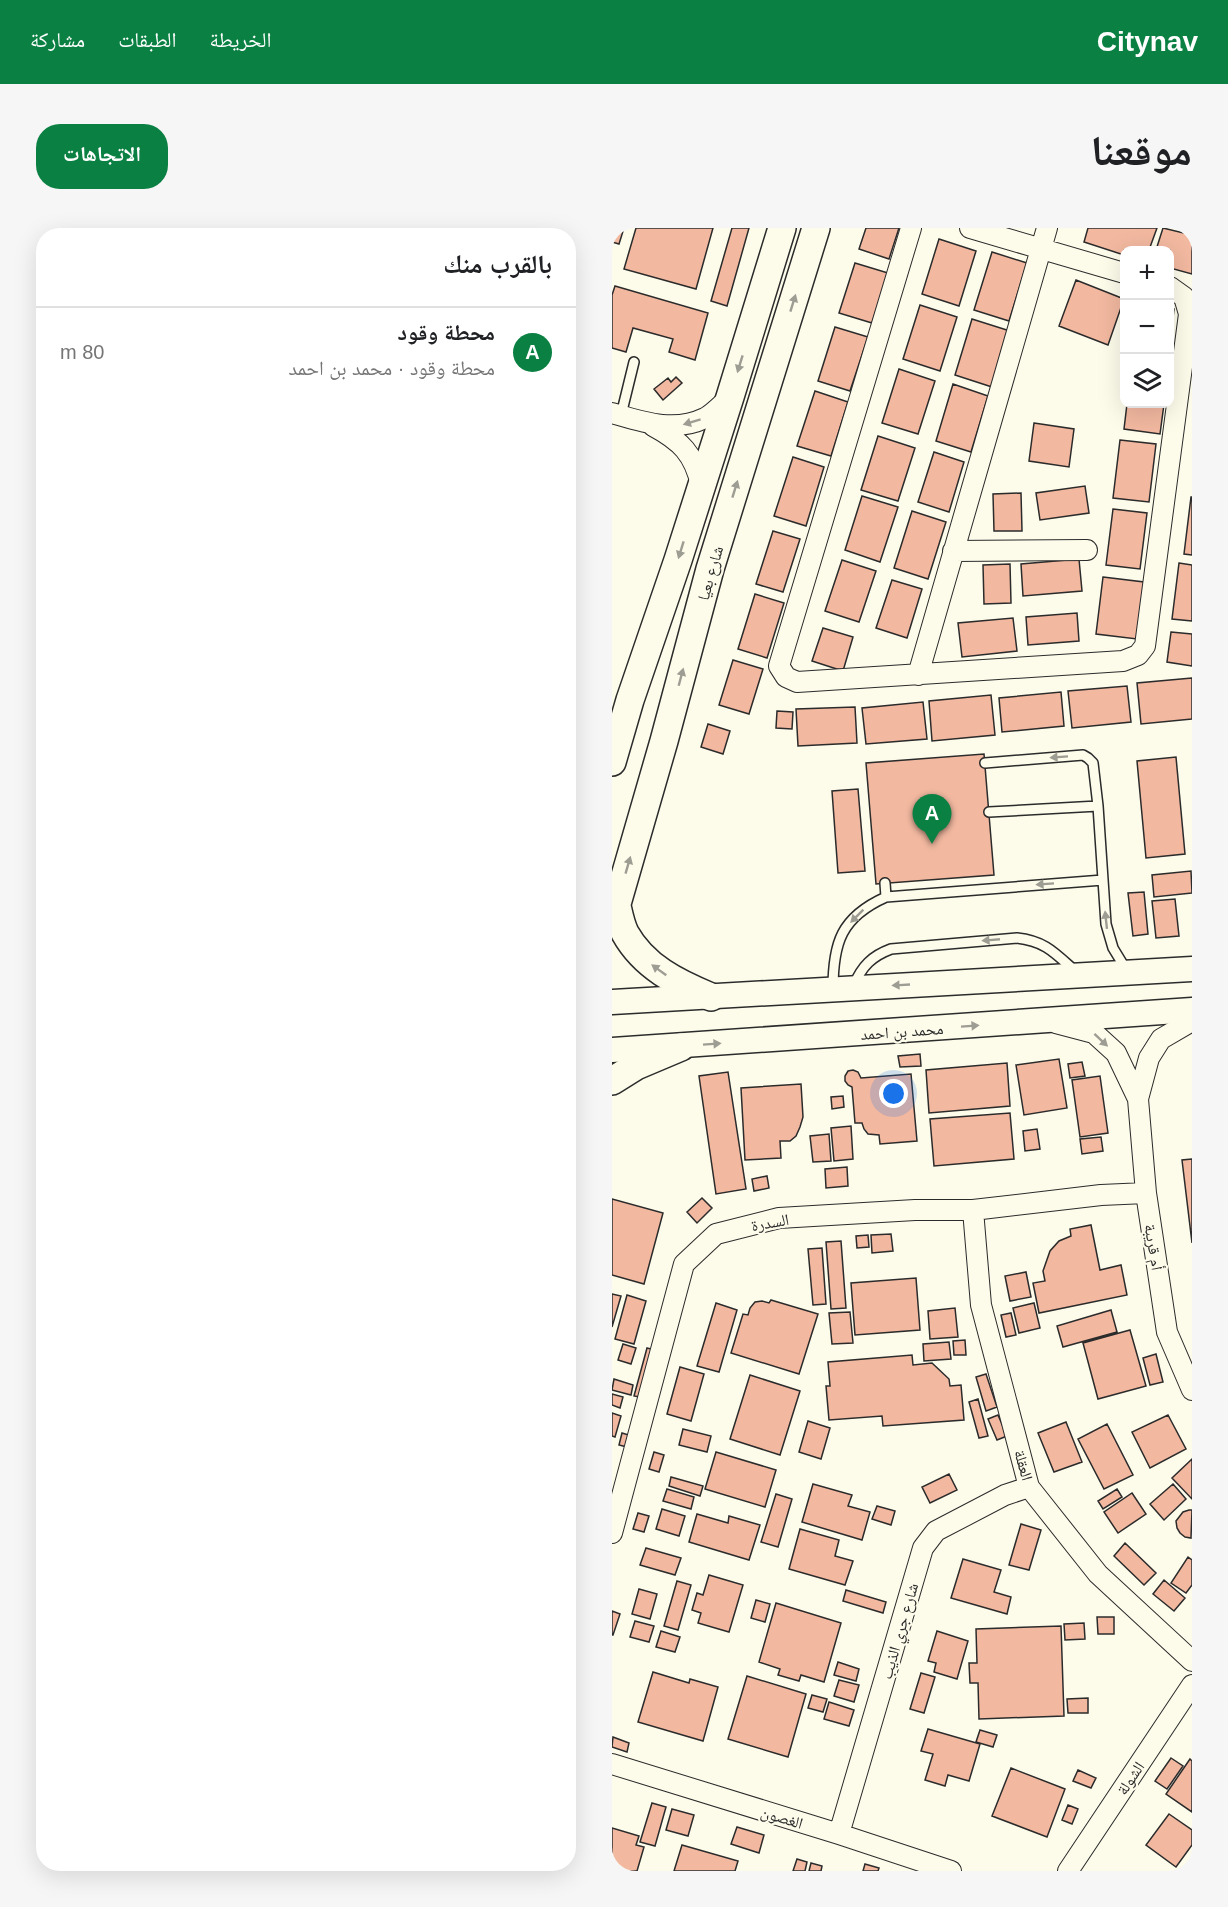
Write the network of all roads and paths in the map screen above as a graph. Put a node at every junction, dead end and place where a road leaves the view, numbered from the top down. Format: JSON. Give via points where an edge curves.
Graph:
{"nodes":[{"id":1,"x":782,"y":228,"type":"edge"},
{"id":2,"x":816,"y":228,"type":"edge"},
{"id":3,"x":911,"y":228,"type":"edge"},
{"id":4,"x":970,"y":228,"type":"edge"},
{"id":5,"x":1047,"y":228,"type":"edge"},
{"id":6,"x":1040,"y":247,"type":"junction"},
{"id":7,"x":1120,"y":271,"type":"edge"},
{"id":8,"x":1174,"y":290,"type":"edge"},
{"id":9,"x":634,"y":362,"type":"dead end"},
{"id":10,"x":730,"y":397,"type":"junction"},
{"id":11,"x":617,"y":414,"type":"edge"},
{"id":12,"x":646,"y":422,"type":"junction"},
{"id":13,"x":701,"y":485,"type":"junction"},
{"id":14,"x":1087,"y":550,"type":"dead end"},
{"id":15,"x":953,"y":552,"type":"junction"},
{"id":16,"x":918,"y":675,"type":"junction"},
{"id":17,"x":612,"y":762,"type":"edge"},
{"id":18,"x":985,"y":763,"type":"dead end"},
{"id":19,"x":1098,"y":806,"type":"junction"},
{"id":20,"x":989,"y":812,"type":"dead end"},
{"id":21,"x":1103,"y":880,"type":"junction"},
{"id":22,"x":885,"y":883,"type":"dead end"},
{"id":23,"x":886,"y":897,"type":"junction"},
{"id":24,"x":614,"y":913,"type":"edge"},
{"id":25,"x":1192,"y":969,"type":"edge"},
{"id":26,"x":1129,"y":973,"type":"junction"},
{"id":27,"x":1079,"y":975,"type":"junction"},
{"id":28,"x":843,"y":988,"type":"junction"},
{"id":29,"x":711,"y":997,"type":"junction"},
{"id":30,"x":612,"y":1002,"type":"edge"},
{"id":31,"x":1192,"y":1010,"type":"edge"},
{"id":32,"x":1047,"y":1021,"type":"junction"},
{"id":33,"x":1192,"y":1021,"type":"edge"},
{"id":34,"x":681,"y":1047,"type":"junction"},
{"id":35,"x":612,"y":1050,"type":"edge"},
{"id":36,"x":612,"y":1081,"type":"edge"},
{"id":37,"x":1137,"y":1099,"type":"junction"},
{"id":38,"x":1146,"y":1193,"type":"junction"},
{"id":39,"x":973,"y":1210,"type":"junction"},
{"id":40,"x":1192,"y":1390,"type":"edge"},
{"id":41,"x":1029,"y":1487,"type":"junction"},
{"id":42,"x":612,"y":1533,"type":"edge"},
{"id":43,"x":1192,"y":1661,"type":"edge"},
{"id":44,"x":1192,"y":1685,"type":"edge"},
{"id":45,"x":612,"y":1764,"type":"edge"},
{"id":46,"x":839,"y":1834,"type":"junction"},
{"id":47,"x":951,"y":1871,"type":"edge"},
{"id":48,"x":1068,"y":1871,"type":"edge"}],
"edges":[{"from":1,"to":10,"type":"main road","name":"شارع بعيا","one_way":true},
{"from":24,"to":2,"type":"main road","name":"شارع بعيا","one_way":true,"via":[[710,569]]},
{"from":3,"to":16,"type":"street","via":[[779,666],[786,677],[797,682]]},
{"from":4,"to":6,"type":"street"},
{"from":5,"to":6,"type":"street"},
{"from":6,"to":7,"type":"street"},
{"from":6,"to":15,"type":"street"},
{"from":8,"to":16,"type":"street","via":[[1184,297],[1189,314],[1144,646],[1138,655],[1123,661]]},
{"from":9,"to":11,"type":"lane"},
{"from":10,"to":12,"type":"street","one_way":true,"via":[[707,417],[692,423],[677,426]]},
{"from":10,"to":13,"type":"main road","name":"شارع بعيا"},
{"from":11,"to":12,"type":"street"},
{"from":12,"to":13,"type":"street","via":[[682,445],[692,457]]},
{"from":13,"to":17,"type":"main road","name":"شارع بعيا","one_way":true},
{"from":14,"to":15,"type":"street"},
{"from":15,"to":16,"type":"street"},
{"from":19,"to":18,"type":"lane","one_way":true,"via":[[1095,767],[1083,755]]},
{"from":19,"to":20,"type":"lane"},
{"from":19,"to":21,"type":"lane"},
{"from":21,"to":23,"type":"lane","one_way":true},
{"from":26,"to":21,"type":"lane","one_way":true,"via":[[1109,936]]},
{"from":22,"to":23,"type":"lane"},
{"from":23,"to":28,"type":"lane","one_way":true,"via":[[863,909],[846,928],[835,951]]},
{"from":29,"to":24,"type":"main road","one_way":true,"via":[[683,986],[640,955]]},
{"from":25,"to":26,"type":"street"},
{"from":26,"to":27,"type":"street"},
{"from":27,"to":28,"type":"street","one_way":true},
{"from":27,"to":28,"type":"lane","one_way":true,"via":[[1051,948],[1017,938],[891,948],[873,957]]},
{"from":28,"to":29,"type":"street"},
{"from":29,"to":30,"type":"street"},
{"from":31,"to":32,"type":"street","name":"محمد بن احمد"},
{"from":34,"to":32,"type":"street","name":"محمد بن احمد","one_way":true},
{"from":32,"to":37,"type":"street","name":"أم قريبة","one_way":true,"via":[[1094,1033],[1116,1053]]},
{"from":33,"to":37,"type":"street","name":"أم قريبة","via":[[1161,1039],[1149,1058]]},
{"from":34,"to":35,"type":"street","name":"محمد بن احمد"},
{"from":34,"to":36,"type":"main road"},
{"from":37,"to":38,"type":"street","name":"أم قريبة"},
{"from":38,"to":39,"type":"street","name":"السدرة"},
{"from":38,"to":40,"type":"street","name":"أم قريبة","via":[[1167,1332]]},
{"from":39,"to":41,"type":"street","name":"العقلة","via":[[981,1305]]},
{"from":39,"to":42,"type":"street","name":"السدرة","via":[[778,1218],[716,1234],[684,1264]]},
{"from":41,"to":43,"type":"street","name":"العقلة","via":[[1098,1574]]},
{"from":41,"to":46,"type":"street","name":"شارع جري الذيب","via":[[1005,1495],[936,1531],[924,1548]]},
{"from":44,"to":48,"type":"street","name":"الشولة"},
{"from":45,"to":46,"type":"street","name":"الغصون"},
{"from":46,"to":47,"type":"street","name":"الغصون"}]}
